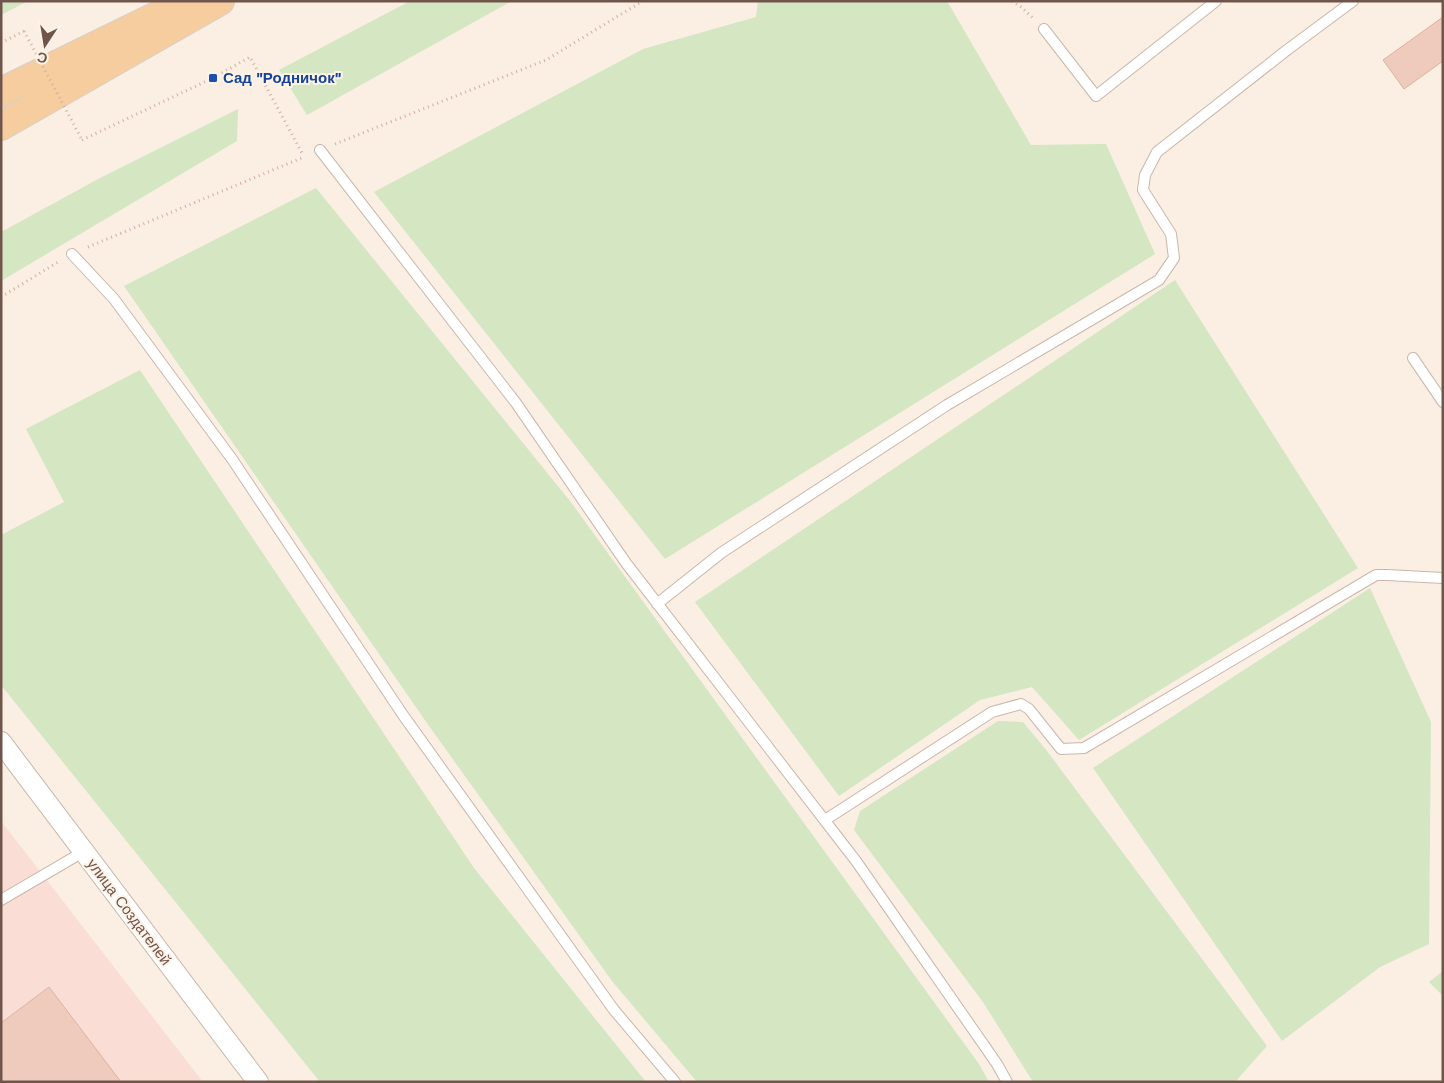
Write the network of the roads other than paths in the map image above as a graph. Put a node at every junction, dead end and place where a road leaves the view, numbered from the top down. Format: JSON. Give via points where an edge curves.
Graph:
{"nodes":[{"id":1,"x":186,"y":1,"type":"edge"},
{"id":2,"x":220,"y":1,"type":"edge"},
{"id":3,"x":1216,"y":1,"type":"edge"},
{"id":4,"x":1353,"y":1,"type":"edge"},
{"id":5,"x":1044,"y":29,"type":"road end"},
{"id":6,"x":1,"y":92,"type":"edge"},
{"id":7,"x":1,"y":126,"type":"edge"},
{"id":8,"x":320,"y":150,"type":"road end"},
{"id":9,"x":72,"y":254,"type":"road end"},
{"id":10,"x":1413,"y":358,"type":"dead end"},
{"id":11,"x":1443,"y":402,"type":"edge"},
{"id":12,"x":1443,"y":578,"type":"edge"},
{"id":13,"x":657,"y":604,"type":"junction"},
{"id":14,"x":1,"y":742,"type":"edge"},
{"id":15,"x":825,"y":820,"type":"junction"},
{"id":16,"x":83,"y":852,"type":"junction"},
{"id":17,"x":1,"y":900,"type":"edge"},
{"id":18,"x":258,"y":1082,"type":"edge"},
{"id":19,"x":674,"y":1082,"type":"edge"},
{"id":20,"x":1007,"y":1082,"type":"edge"}],
"edges":[{"from":1,"to":6,"type":"main road"},
{"from":2,"to":7,"type":"main road"},
{"from":3,"to":5,"type":"lane","via":[[1096,96]]},
{"from":4,"to":13,"type":"lane","via":[[1157,152],[1145,175],[1143,190],[1171,234],[1174,258],[1159,280],[947,405],[721,553]]},
{"from":8,"to":13,"type":"lane","via":[[516,403]]},
{"from":9,"to":19,"type":"lane","via":[[114,299],[232,459],[409,722],[614,1010]]},
{"from":10,"to":11,"type":"lane"},
{"from":12,"to":15,"type":"lane","via":[[1376,575],[1084,748],[1062,749],[1029,709],[1021,704],[992,712]]},
{"from":13,"to":15,"type":"lane"},
{"from":14,"to":16,"type":"street","name":"улица Создателей"},
{"from":15,"to":20,"type":"lane","via":[[879,893]]},
{"from":16,"to":17,"type":"lane"},
{"from":16,"to":18,"type":"street","name":"улица Создателей"}]}
